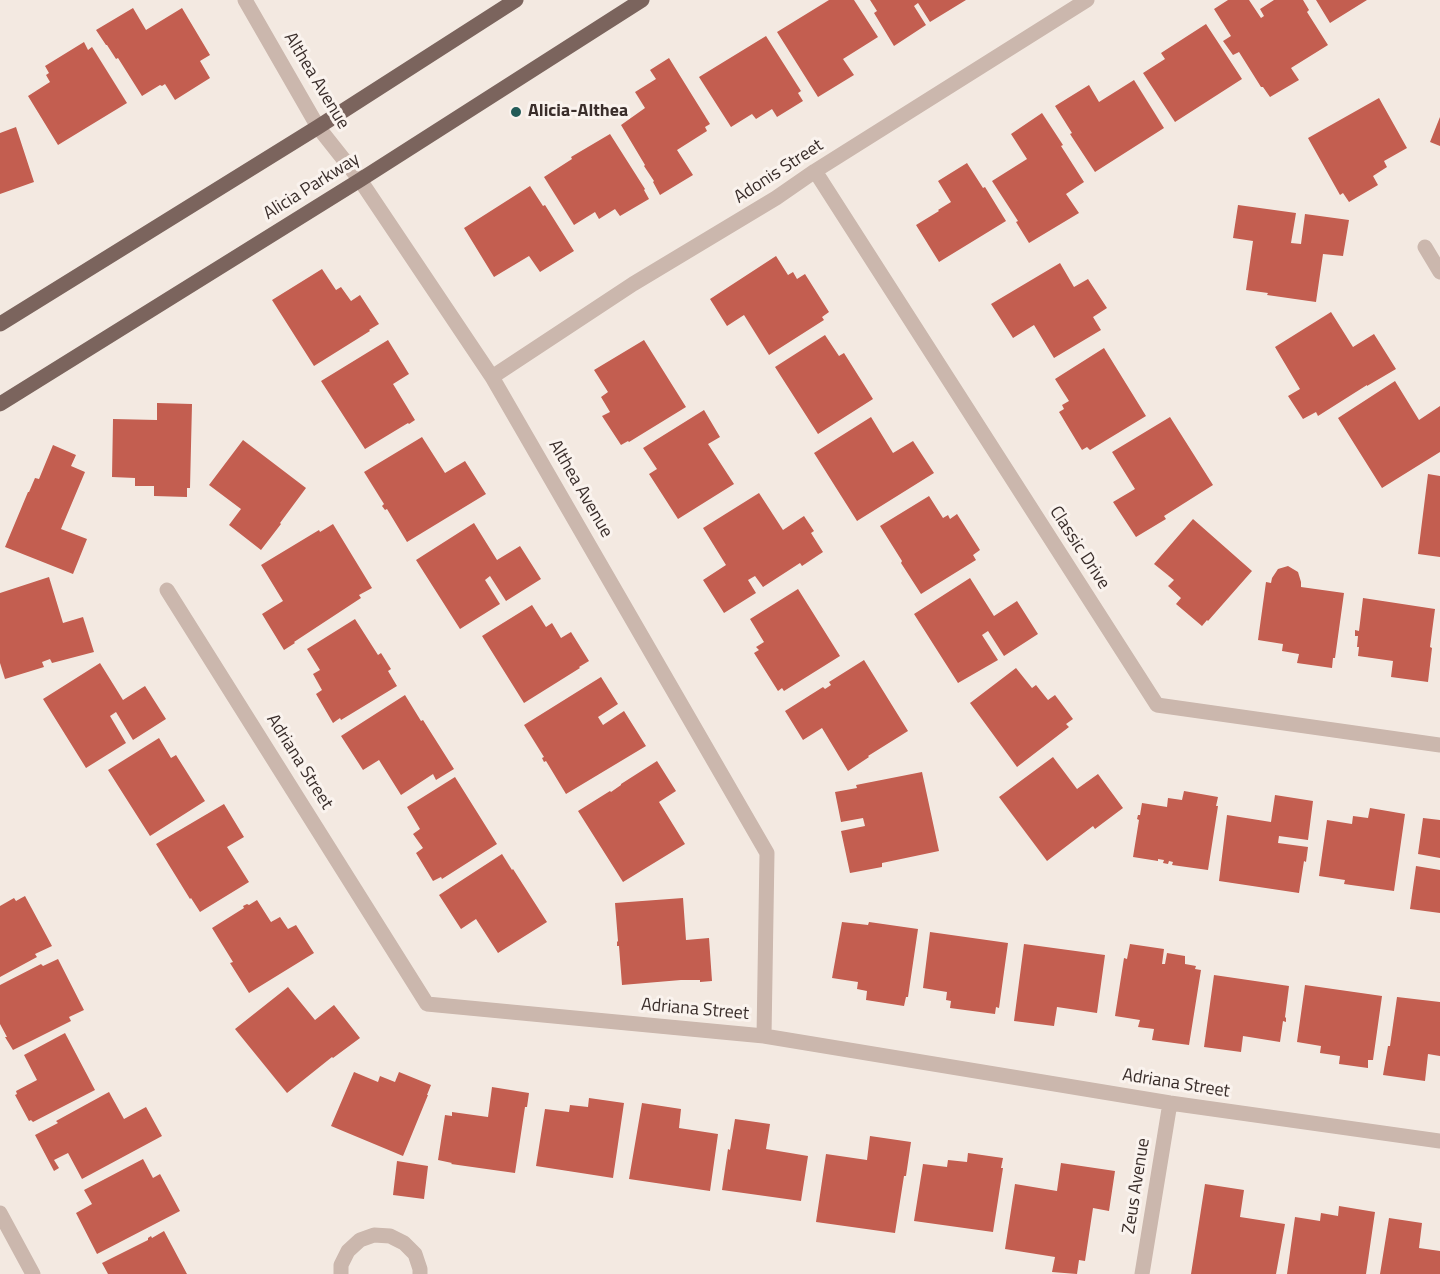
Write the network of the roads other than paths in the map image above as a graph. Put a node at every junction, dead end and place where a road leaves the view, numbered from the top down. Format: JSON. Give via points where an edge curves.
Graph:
{"nodes":[{"id":1,"x":245,"y":0,"type":"edge"},
{"id":2,"x":516,"y":0,"type":"edge"},
{"id":3,"x":642,"y":0,"type":"edge"},
{"id":4,"x":1087,"y":0,"type":"edge"},
{"id":5,"x":318,"y":127,"type":"junction"},
{"id":6,"x":815,"y":171,"type":"junction"},
{"id":7,"x":360,"y":180,"type":"junction"},
{"id":8,"x":1425,"y":247,"type":"dead end"},
{"id":9,"x":1440,"y":272,"type":"edge"},
{"id":10,"x":0,"y":324,"type":"edge"},
{"id":11,"x":492,"y":377,"type":"junction"},
{"id":12,"x":0,"y":404,"type":"edge"},
{"id":13,"x":167,"y":590,"type":"dead end"},
{"id":14,"x":1440,"y":745,"type":"edge"},
{"id":15,"x":764,"y":1036,"type":"junction"},
{"id":16,"x":1170,"y":1103,"type":"junction"},
{"id":17,"x":1440,"y":1141,"type":"edge"},
{"id":18,"x":0,"y":1213,"type":"edge"},
{"id":19,"x":33,"y":1274,"type":"edge"},
{"id":20,"x":341,"y":1274,"type":"edge"},
{"id":21,"x":420,"y":1274,"type":"edge"},
{"id":22,"x":1142,"y":1274,"type":"edge"}],
"edges":[{"from":1,"to":5,"type":"street","name":"Althea Avenue"},
{"from":2,"to":5,"type":"main road"},
{"from":3,"to":7,"type":"main road","name":"Alicia Parkway"},
{"from":4,"to":6,"type":"street","name":"Adonis Street"},
{"from":5,"to":7,"type":"street","name":"Althea Avenue"},
{"from":5,"to":10,"type":"main road"},
{"from":6,"to":11,"type":"street","name":"Adonis Street"},
{"from":6,"to":14,"type":"street","name":"Classic Drive","via":[[1157,705]]},
{"from":7,"to":11,"type":"street","name":"Althea Avenue"},
{"from":7,"to":12,"type":"main road","name":"Alicia Parkway"},
{"from":8,"to":9,"type":"street"},
{"from":11,"to":15,"type":"street","name":"Althea Avenue","via":[[767,853]]},
{"from":13,"to":15,"type":"street","name":"Adriana Street","via":[[427,1004]]},
{"from":15,"to":16,"type":"street","name":"Adriana Street"},
{"from":16,"to":17,"type":"street","name":"Adriana Street"},
{"from":16,"to":22,"type":"street","name":"Zeus Avenue"},
{"from":18,"to":19,"type":"street"},
{"from":20,"to":21,"type":"street","via":[[348,1251],[360,1240],[374,1235],[390,1236],[404,1243],[415,1254]]}]}
